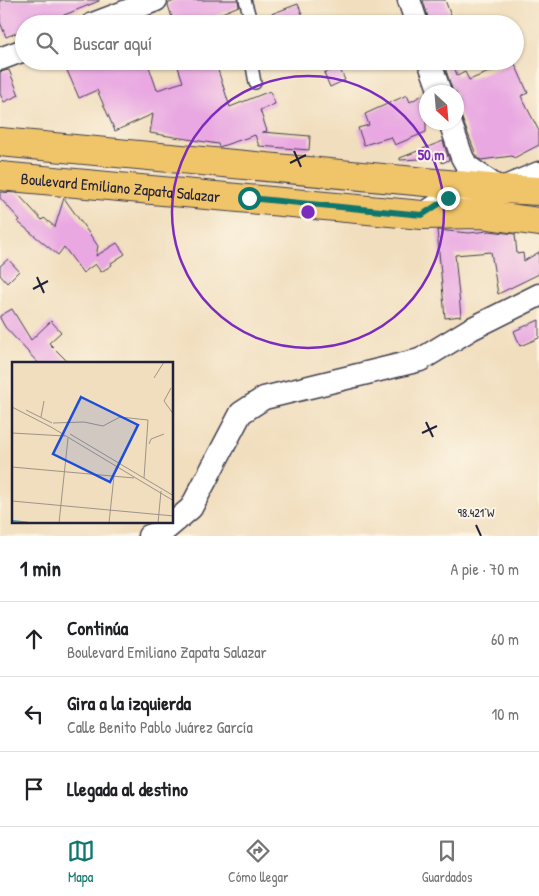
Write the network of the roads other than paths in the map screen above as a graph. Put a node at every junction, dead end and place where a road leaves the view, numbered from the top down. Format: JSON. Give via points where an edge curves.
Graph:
{"nodes":[{"id":1,"x":156,"y":0,"type":"edge"},
{"id":2,"x":245,"y":0,"type":"edge"},
{"id":3,"x":409,"y":0,"type":"edge"},
{"id":4,"x":117,"y":15,"type":"edge"},
{"id":5,"x":249,"y":15,"type":"edge"},
{"id":6,"x":414,"y":15,"type":"edge"},
{"id":7,"x":15,"y":53,"type":"edge"},
{"id":8,"x":0,"y":59,"type":"edge"},
{"id":9,"x":253,"y":70,"type":"edge"},
{"id":10,"x":432,"y":70,"type":"edge"},
{"id":11,"x":255,"y":83,"type":"dead end"},
{"id":12,"x":438,"y":85,"type":"edge"},
{"id":13,"x":453,"y":130,"type":"edge"},
{"id":14,"x":0,"y":142,"type":"edge"},
{"id":15,"x":0,"y":176,"type":"edge"},
{"id":16,"x":535,"y":185,"type":"edge"},
{"id":17,"x":500,"y":189,"type":"junction"},
{"id":18,"x":422,"y":215,"type":"junction"},
{"id":19,"x":529,"y":221,"type":"edge"},
{"id":20,"x":539,"y":295,"type":"edge"},
{"id":21,"x":174,"y":522,"type":"edge"},
{"id":22,"x":172,"y":524,"type":"edge"},
{"id":23,"x":149,"y":536,"type":"edge"}],
"edges":[{"from":1,"to":4,"type":"street"},
{"from":2,"to":5,"type":"lane"},
{"from":3,"to":6,"type":"street"},
{"from":7,"to":8,"type":"street"},
{"from":9,"to":11,"type":"lane"},
{"from":10,"to":12,"type":"street"},
{"from":13,"to":17,"type":"street","via":[[467,166]]},
{"from":14,"to":17,"type":"main road","name":"Boulevard Emiliano Zapata Salazar"},
{"from":15,"to":18,"type":"main road","name":"Boulevard Emiliano Zapata Salazar"},
{"from":16,"to":17,"type":"main road","name":"Boulevard Emiliano Zapata Salazar"},
{"from":16,"to":19,"type":"main road"},
{"from":17,"to":18,"type":"street","via":[[448,198]]},
{"from":18,"to":19,"type":"main road","name":"Boulevard Emiliano Zapata Salazar","via":[[482,214]]},
{"from":20,"to":21,"type":"street","via":[[420,360],[264,398],[241,413],[191,508]]},
{"from":22,"to":23,"type":"street"}]}
